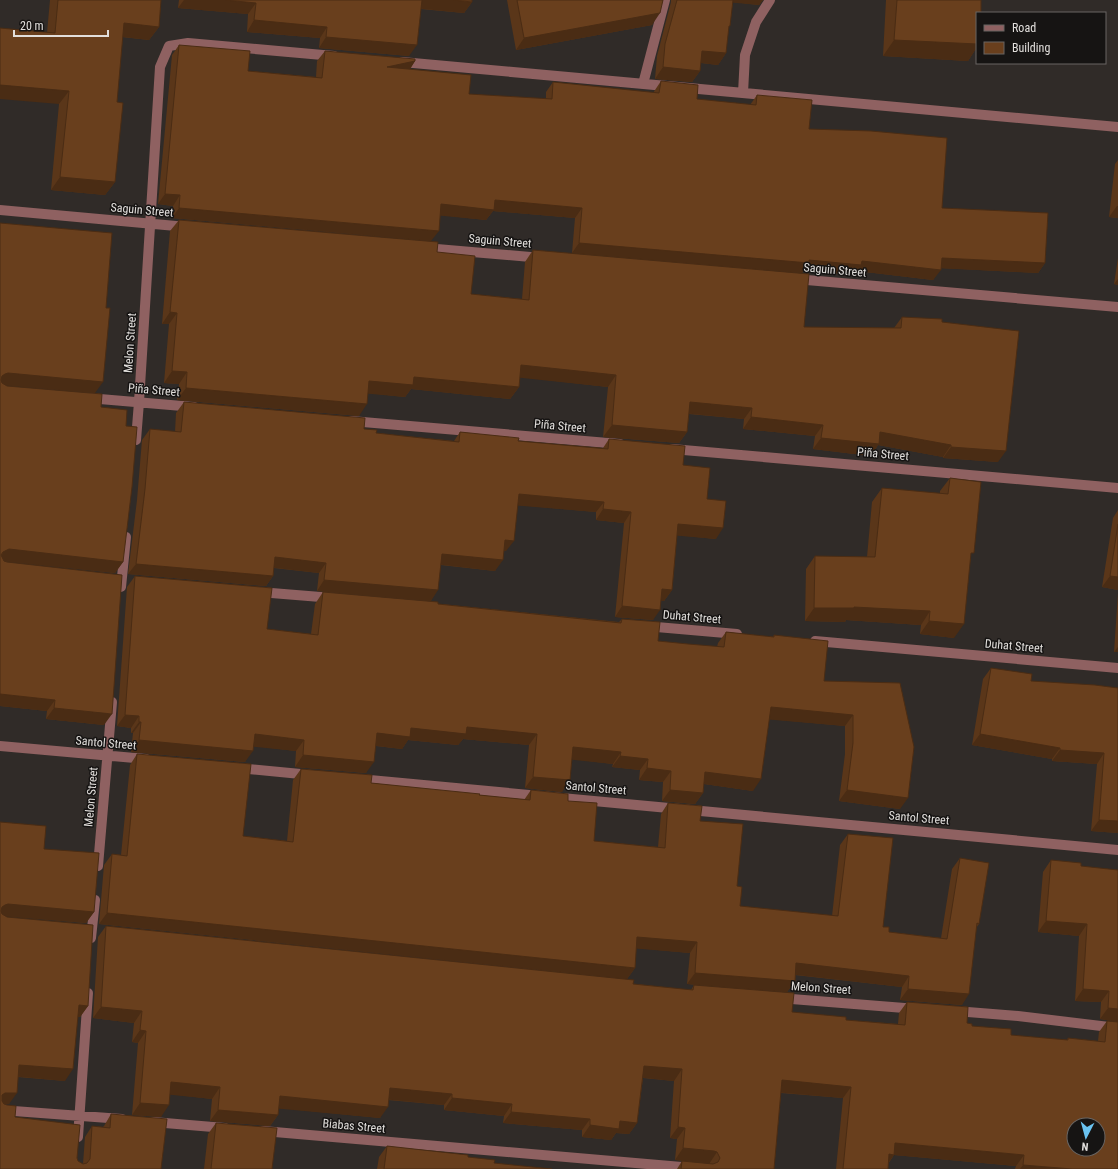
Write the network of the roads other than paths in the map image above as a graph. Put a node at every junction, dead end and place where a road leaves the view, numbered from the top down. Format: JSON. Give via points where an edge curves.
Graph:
{"nodes":[{"id":1,"x":665,"y":0,"type":"edge"},
{"id":2,"x":770,"y":0,"type":"edge"},
{"id":3,"x":345,"y":57,"type":"edge"},
{"id":4,"x":392,"y":61,"type":"edge"},
{"id":5,"x":643,"y":84,"type":"junction"},
{"id":6,"x":743,"y":93,"type":"junction"},
{"id":7,"x":1118,"y":127,"type":"edge"},
{"id":8,"x":0,"y":210,"type":"edge"},
{"id":9,"x":150,"y":224,"type":"junction"},
{"id":10,"x":198,"y":228,"type":"edge"},
{"id":11,"x":412,"y":247,"type":"edge"},
{"id":12,"x":554,"y":259,"type":"edge"},
{"id":13,"x":784,"y":278,"type":"edge"},
{"id":14,"x":1118,"y":307,"type":"edge"},
{"id":15,"x":77,"y":397,"type":"edge"},
{"id":16,"x":139,"y":402,"type":"junction"},
{"id":17,"x":203,"y":408,"type":"edge"},
{"id":18,"x":338,"y":420,"type":"edge"},
{"id":19,"x":632,"y":445,"type":"edge"},
{"id":20,"x":135,"y":447,"type":"edge"},
{"id":21,"x":664,"y":448,"type":"edge"},
{"id":22,"x":1118,"y":488,"type":"edge"},
{"id":23,"x":127,"y":529,"type":"edge"},
{"id":24,"x":248,"y":591,"type":"edge"},
{"id":25,"x":120,"y":595,"type":"edge"},
{"id":26,"x":343,"y":599,"type":"edge"},
{"id":27,"x":635,"y":625,"type":"edge"},
{"id":28,"x":746,"y":635,"type":"edge"},
{"id":29,"x":802,"y":640,"type":"edge"},
{"id":30,"x":1118,"y":668,"type":"edge"},
{"id":31,"x":112,"y":695,"type":"edge"},
{"id":32,"x":0,"y":746,"type":"edge"},
{"id":33,"x":108,"y":756,"type":"junction"},
{"id":34,"x":156,"y":760,"type":"edge"},
{"id":35,"x":227,"y":767,"type":"edge"},
{"id":36,"x":323,"y":776,"type":"edge"},
{"id":37,"x":347,"y":778,"type":"edge"},
{"id":38,"x":1118,"y":850,"type":"edge"},
{"id":39,"x":97,"y":875,"type":"edge"},
{"id":40,"x":96,"y":890,"type":"edge"},
{"id":41,"x":91,"y":946,"type":"edge"},
{"id":42,"x":88,"y":984,"type":"edge"},
{"id":43,"x":765,"y":997,"type":"edge"},
{"id":44,"x":923,"y":1009,"type":"edge"},
{"id":45,"x":947,"y":1011,"type":"edge"},
{"id":46,"x":1118,"y":1028,"type":"edge"},
{"id":47,"x":0,"y":1110,"type":"edge"},
{"id":48,"x":80,"y":1116,"type":"junction"},
{"id":49,"x":238,"y":1129,"type":"edge"},
{"id":50,"x":254,"y":1130,"type":"edge"},
{"id":51,"x":77,"y":1146,"type":"edge"},
{"id":52,"x":705,"y":1169,"type":"edge"}],
"edges":[{"from":1,"to":5,"type":"street"},
{"from":2,"to":6,"type":"street","via":[[756,22],[746,55]]},
{"from":3,"to":9,"type":"street","name":"Melon Street","via":[[188,43],[169,46],[160,67]]},
{"from":4,"to":5,"type":"street"},
{"from":5,"to":6,"type":"street"},
{"from":6,"to":7,"type":"street"},
{"from":8,"to":9,"type":"street","name":"Saguin Street"},
{"from":9,"to":10,"type":"street","name":"Saguin Street"},
{"from":9,"to":16,"type":"street","name":"Melon Street"},
{"from":11,"to":12,"type":"street","name":"Saguin Street"},
{"from":13,"to":14,"type":"street","name":"Saguin Street"},
{"from":15,"to":16,"type":"street","name":"Piña Street"},
{"from":16,"to":17,"type":"street","name":"Piña Street"},
{"from":16,"to":20,"type":"street","name":"Melon Street"},
{"from":18,"to":19,"type":"street","name":"Piña Street"},
{"from":21,"to":22,"type":"street","name":"Piña Street"},
{"from":23,"to":25,"type":"street"},
{"from":24,"to":26,"type":"street"},
{"from":27,"to":28,"type":"street","name":"Duhat Street"},
{"from":29,"to":30,"type":"street","name":"Duhat Street"},
{"from":31,"to":33,"type":"street","name":"Melon Street"},
{"from":32,"to":33,"type":"street","name":"Santol Street"},
{"from":33,"to":34,"type":"street","name":"Santol Street"},
{"from":33,"to":39,"type":"street","name":"Melon Street"},
{"from":35,"to":36,"type":"street"},
{"from":37,"to":38,"type":"street","name":"Santol Street"},
{"from":40,"to":41,"type":"street"},
{"from":42,"to":48,"type":"street"},
{"from":43,"to":44,"type":"street","name":"Melon Street"},
{"from":45,"to":46,"type":"street","via":[[1018,1016]]},
{"from":47,"to":48,"type":"street"},
{"from":48,"to":49,"type":"street"},
{"from":48,"to":51,"type":"street"},
{"from":50,"to":52,"type":"street","name":"Biabas Street"}]}
